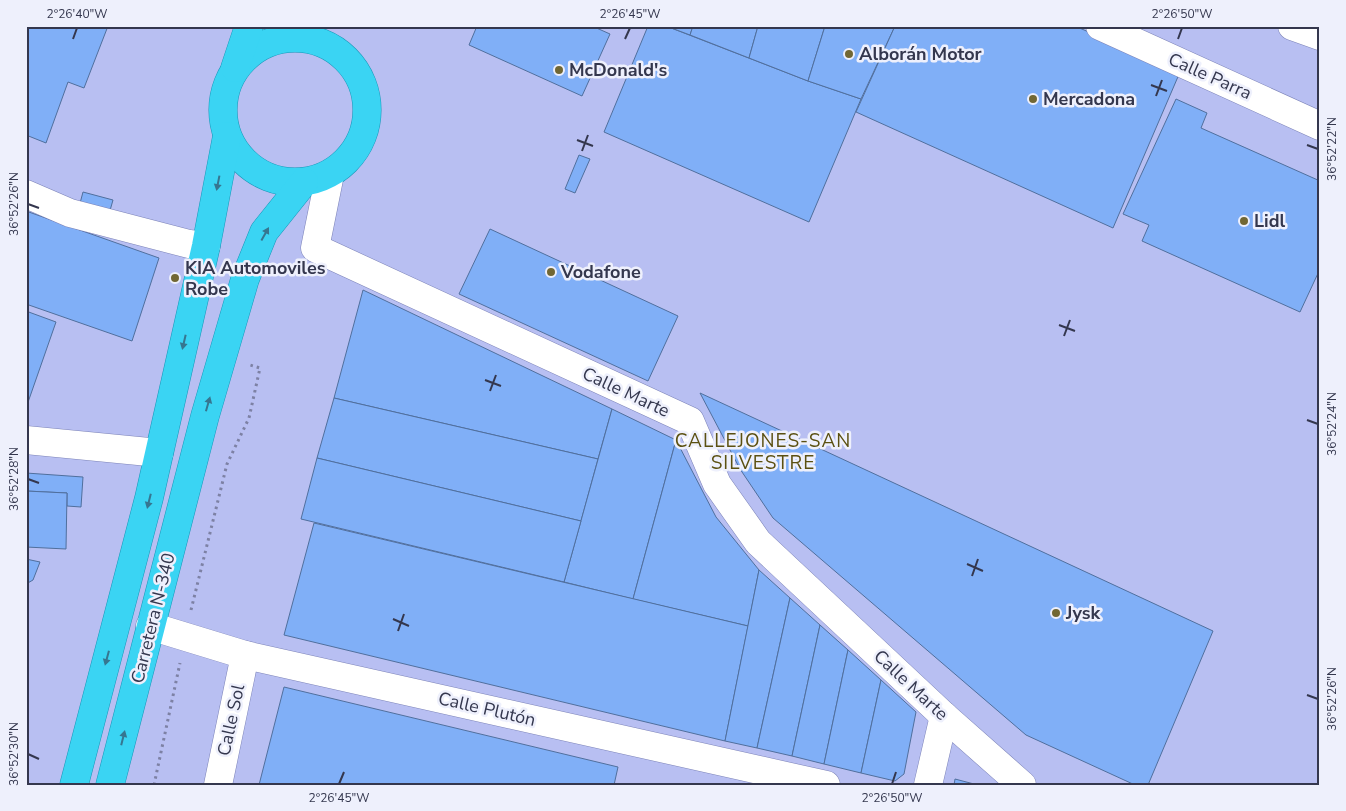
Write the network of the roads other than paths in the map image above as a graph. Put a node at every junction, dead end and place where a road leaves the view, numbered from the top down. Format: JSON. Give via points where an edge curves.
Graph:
{"nodes":[{"id":1,"x":248,"y":26,"type":"edge"},
{"id":2,"x":1100,"y":26,"type":"edge"},
{"id":3,"x":1292,"y":26,"type":"edge"},
{"id":4,"x":1320,"y":36,"type":"edge"},
{"id":5,"x":329,"y":37,"type":"edge"},
{"id":6,"x":235,"y":69,"type":"junction"},
{"id":7,"x":1320,"y":126,"type":"edge"},
{"id":8,"x":227,"y":136,"type":"junction"},
{"id":9,"x":330,"y":174,"type":"junction"},
{"id":10,"x":304,"y":182,"type":"junction"},
{"id":11,"x":26,"y":194,"type":"edge"},
{"id":12,"x":206,"y":246,"type":"junction"},
{"id":13,"x":26,"y":440,"type":"edge"},
{"id":14,"x":159,"y":453,"type":"junction"},
{"id":15,"x":150,"y":626,"type":"junction"},
{"id":16,"x":244,"y":655,"type":"junction"},
{"id":17,"x":944,"y":716,"type":"junction"},
{"id":18,"x":74,"y":785,"type":"edge"},
{"id":19,"x":110,"y":785,"type":"edge"},
{"id":20,"x":218,"y":785,"type":"edge"},
{"id":21,"x":826,"y":785,"type":"edge"},
{"id":22,"x":928,"y":785,"type":"edge"},
{"id":23,"x":1022,"y":785,"type":"edge"}],
"edges":[{"from":1,"to":6,"type":"highway"},
{"from":2,"to":7,"type":"street","name":"Calle Parra"},
{"from":3,"to":4,"type":"street"},
{"from":5,"to":6,"type":"highway","via":[[282,39],[265,44],[244,58]]},
{"from":5,"to":9,"type":"highway","via":[[353,65],[363,87],[367,123],[350,158]]},
{"from":6,"to":8,"type":"highway","via":[[224,95],[223,116]]},
{"from":8,"to":10,"type":"highway","via":[[244,162],[266,176]]},
{"from":8,"to":12,"type":"highway","one_way":true},
{"from":9,"to":10,"type":"highway"},
{"from":9,"to":17,"type":"street","name":"Calle Marte","via":[[315,248],[690,421],[717,484],[758,542]]},
{"from":15,"to":10,"type":"highway","name":"Carretera N-340","one_way":true,"via":[[205,416],[248,271],[264,232]]},
{"from":11,"to":12,"type":"street","via":[[70,213]]},
{"from":12,"to":14,"type":"highway","one_way":true},
{"from":13,"to":14,"type":"street"},
{"from":14,"to":18,"type":"highway","one_way":true},
{"from":15,"to":16,"type":"street","name":"Calle Plutón"},
{"from":19,"to":15,"type":"highway","name":"Carretera N-340","one_way":true},
{"from":16,"to":20,"type":"street","name":"Calle Sol"},
{"from":16,"to":21,"type":"street","name":"Calle Plutón"},
{"from":17,"to":22,"type":"street"},
{"from":17,"to":23,"type":"street","name":"Calle Marte"}]}
